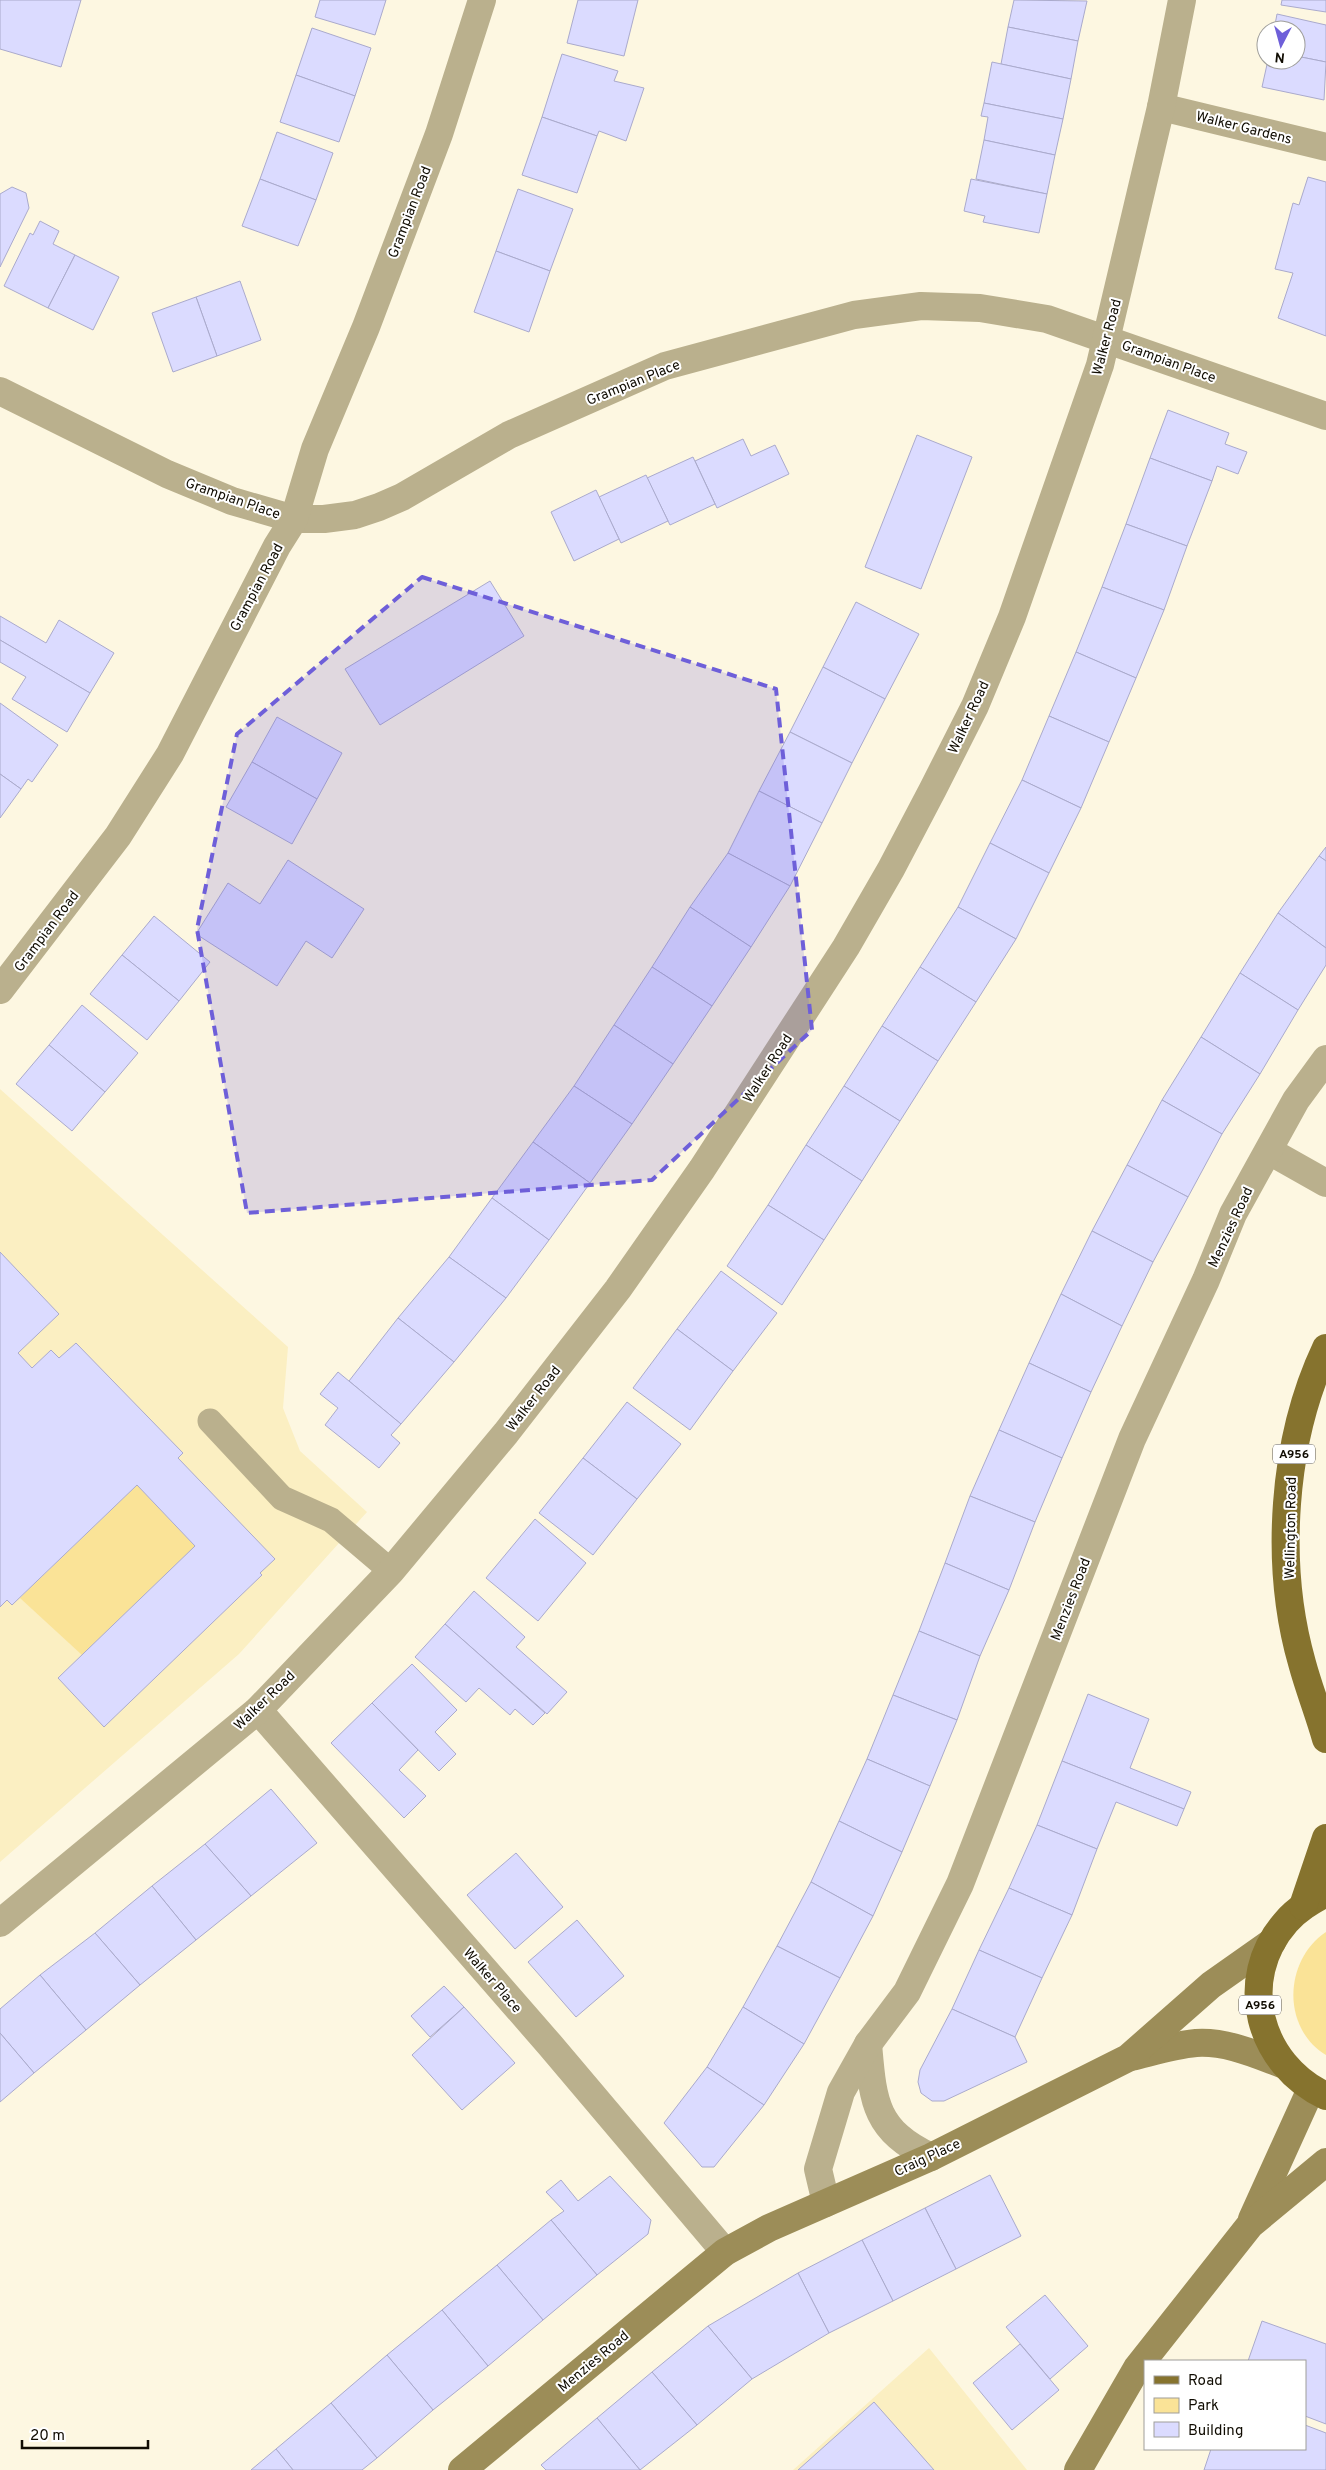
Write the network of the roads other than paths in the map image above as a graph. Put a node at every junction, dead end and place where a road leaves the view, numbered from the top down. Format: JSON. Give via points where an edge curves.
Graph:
{"nodes":[{"id":1,"x":482,"y":0,"type":"edge"},
{"id":2,"x":1182,"y":0,"type":"edge"},
{"id":3,"x":1161,"y":106,"type":"junction"},
{"id":4,"x":1326,"y":147,"type":"edge"},
{"id":5,"x":1107,"y":338,"type":"junction"},
{"id":6,"x":0,"y":391,"type":"edge"},
{"id":7,"x":1326,"y":416,"type":"edge"},
{"id":8,"x":294,"y":519,"type":"junction"},
{"id":9,"x":0,"y":990,"type":"edge"},
{"id":10,"x":1326,"y":1059,"type":"edge"},
{"id":11,"x":1269,"y":1151,"type":"junction"},
{"id":12,"x":1326,"y":1183,"type":"edge"},
{"id":13,"x":1326,"y":1348,"type":"edge"},
{"id":14,"x":210,"y":1421,"type":"dead end"},
{"id":15,"x":391,"y":1572,"type":"junction"},
{"id":16,"x":258,"y":1710,"type":"junction"},
{"id":17,"x":1326,"y":1739,"type":"edge"},
{"id":18,"x":1326,"y":1838,"type":"edge"},
{"id":19,"x":1315,"y":1899,"type":"edge"},
{"id":20,"x":0,"y":1923,"type":"edge"},
{"id":21,"x":1272,"y":1942,"type":"junction"},
{"id":22,"x":868,"y":2044,"type":"junction"},
{"id":23,"x":1128,"y":2058,"type":"junction"},
{"id":24,"x":1282,"y":2064,"type":"junction"},
{"id":25,"x":1318,"y":2092,"type":"edge"},
{"id":26,"x":930,"y":2157,"type":"junction"},
{"id":27,"x":1326,"y":2162,"type":"edge"},
{"id":28,"x":826,"y":2202,"type":"junction"},
{"id":29,"x":1250,"y":2225,"type":"junction"},
{"id":30,"x":725,"y":2252,"type":"junction"},
{"id":31,"x":462,"y":2470,"type":"edge"},
{"id":32,"x":1078,"y":2470,"type":"edge"}],
"edges":[{"from":1,"to":8,"type":"street","name":"Grampian Road","via":[[439,134],[315,449]]},
{"from":2,"to":3,"type":"street","name":"Walker Road"},
{"from":3,"to":4,"type":"street","name":"Walker Gardens"},
{"from":3,"to":5,"type":"street","name":"Walker Road"},
{"from":5,"to":7,"type":"street","name":"Grampian Place"},
{"from":5,"to":8,"type":"street","name":"Grampian Place","via":[[1047,319],[980,308],[920,306],[854,315],[665,366],[509,435],[379,508],[356,515]]},
{"from":5,"to":15,"type":"street","name":"Walker Road","via":[[1012,617],[975,706],[892,869],[846,947],[702,1169],[618,1289],[506,1433]]},
{"from":6,"to":8,"type":"street","name":"Grampian Place","via":[[166,474],[232,500]]},
{"from":8,"to":9,"type":"street","name":"Grampian Road","via":[[272,554],[170,754],[118,836]]},
{"from":10,"to":11,"type":"street","name":"Menzies Road","via":[[1296,1100]]},
{"from":11,"to":12,"type":"street"},
{"from":11,"to":22,"type":"street","name":"Menzies Road","via":[[1233,1214],[1132,1439],[960,1884],[907,1992]]},
{"from":13,"to":17,"type":"main road","name":"Wellington Road","number":"A956","via":[[1305,1409],[1289,1480],[1286,1565],[1302,1663]]},
{"from":14,"to":15,"type":"lane","via":[[282,1498],[331,1520]]},
{"from":15,"to":16,"type":"street","name":"Walker Road"},
{"from":16,"to":20,"type":"street","name":"Walker Road"},
{"from":16,"to":30,"type":"street","name":"Walker Place","via":[[550,2045]]},
{"from":18,"to":19,"type":"main road","number":"A956"},
{"from":19,"to":21,"type":"main road","number":"A956","via":[[1286,1922]]},
{"from":21,"to":23,"type":"street","name":"Craig Place","via":[[1210,1985]]},
{"from":21,"to":24,"type":"main road","number":"A956","via":[[1263,1964],[1260,2012],[1264,2030]]},
{"from":22,"to":26,"type":"street","via":[[872,2090],[880,2117],[908,2146]]},
{"from":22,"to":28,"type":"street","name":"Menzies Road","via":[[841,2092],[818,2169]]},
{"from":23,"to":24,"type":"street","name":"Craig Place","via":[[1173,2047],[1210,2044],[1232,2047]]},
{"from":23,"to":26,"type":"street","name":"Craig Place"},
{"from":24,"to":25,"type":"main road","number":"A956"},
{"from":25,"to":29,"type":"street"},
{"from":26,"to":28,"type":"street","name":"Craig Place"},
{"from":27,"to":29,"type":"street"},
{"from":28,"to":30,"type":"street","name":"Craig Place"},
{"from":29,"to":32,"type":"street","via":[[1137,2368]]},
{"from":30,"to":31,"type":"street","name":"Menzies Road"}]}
